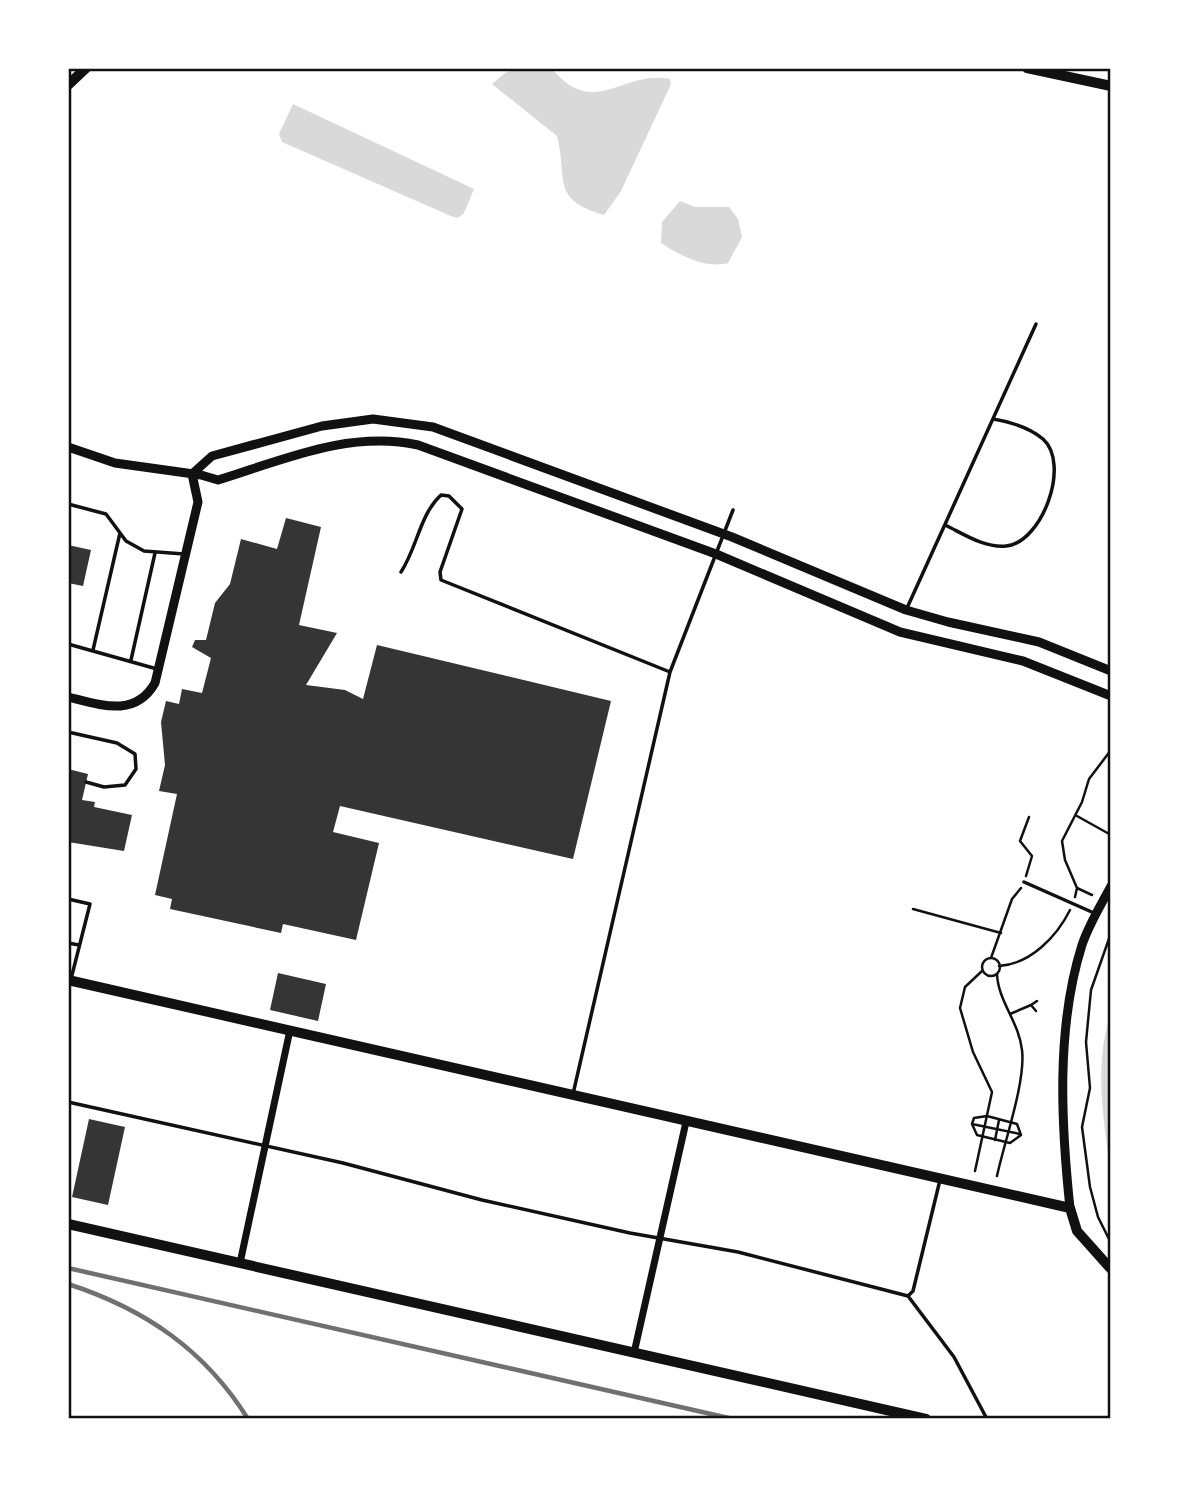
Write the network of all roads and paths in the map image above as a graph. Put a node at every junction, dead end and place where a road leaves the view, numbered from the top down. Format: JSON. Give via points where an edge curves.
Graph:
{"nodes":[{"id":1,"x":86,"y":68,"type":"edge"},
{"id":2,"x":1027,"y":68,"type":"edge"},
{"id":3,"x":68,"y":85,"type":"edge"},
{"id":4,"x":1111,"y":86,"type":"edge"},
{"id":5,"x":1036,"y":324,"type":"dead end"},
{"id":6,"x":993,"y":419,"type":"junction"},
{"id":7,"x":68,"y":447,"type":"edge"},
{"id":8,"x":192,"y":474,"type":"junction"},
{"id":9,"x":68,"y":504,"type":"edge"},
{"id":10,"x":733,"y":510,"type":"dead end"},
{"id":11,"x":945,"y":525,"type":"junction"},
{"id":12,"x":120,"y":533,"type":"junction"},
{"id":13,"x":724,"y":534,"type":"junction"},
{"id":14,"x":155,"y":553,"type":"junction"},
{"id":15,"x":187,"y":554,"type":"junction"},
{"id":16,"x":716,"y":554,"type":"junction"},
{"id":17,"x":401,"y":572,"type":"dead end"},
{"id":18,"x":906,"y":610,"type":"junction"},
{"id":19,"x":68,"y":644,"type":"edge"},
{"id":20,"x":93,"y":650,"type":"junction"},
{"id":21,"x":131,"y":660,"type":"junction"},
{"id":22,"x":159,"y":670,"type":"junction"},
{"id":23,"x":1111,"y":671,"type":"edge"},
{"id":24,"x":670,"y":672,"type":"junction"},
{"id":25,"x":1111,"y":696,"type":"edge"},
{"id":26,"x":68,"y":697,"type":"edge"},
{"id":27,"x":68,"y":732,"type":"edge"},
{"id":28,"x":1111,"y":750,"type":"edge"},
{"id":29,"x":86,"y":782,"type":"dead end"},
{"id":30,"x":1076,"y":815,"type":"junction"},
{"id":31,"x":1029,"y":817,"type":"dead end"},
{"id":32,"x":1111,"y":835,"type":"edge"},
{"id":33,"x":1024,"y":881,"type":"junction"},
{"id":34,"x":1111,"y":886,"type":"edge"},
{"id":35,"x":1077,"y":888,"type":"junction"},
{"id":36,"x":1092,"y":895,"type":"dead end"},
{"id":37,"x":68,"y":900,"type":"edge"},
{"id":38,"x":1073,"y":904,"type":"junction"},
{"id":39,"x":914,"y":909,"type":"dead end"},
{"id":40,"x":1096,"y":914,"type":"junction"},
{"id":41,"x":1001,"y":933,"type":"junction"},
{"id":42,"x":1111,"y":933,"type":"edge"},
{"id":43,"x":68,"y":943,"type":"edge"},
{"id":44,"x":79,"y":945,"type":"junction"},
{"id":45,"x":991,"y":958,"type":"junction"},
{"id":46,"x":999,"y":966,"type":"junction"},
{"id":47,"x":982,"y":971,"type":"junction"},
{"id":48,"x":997,"y":974,"type":"junction"},
{"id":49,"x":70,"y":981,"type":"edge"},
{"id":50,"x":1037,"y":1001,"type":"dead end"},
{"id":51,"x":1031,"y":1005,"type":"junction"},
{"id":52,"x":1036,"y":1011,"type":"dead end"},
{"id":53,"x":1010,"y":1014,"type":"junction"},
{"id":54,"x":290,"y":1030,"type":"junction"},
{"id":55,"x":573,"y":1094,"type":"junction"},
{"id":56,"x":68,"y":1102,"type":"edge"},
{"id":57,"x":987,"y":1116,"type":"junction"},
{"id":58,"x":999,"y":1118,"type":"junction"},
{"id":59,"x":1010,"y":1121,"type":"junction"},
{"id":60,"x":686,"y":1122,"type":"junction"},
{"id":61,"x":972,"y":1124,"type":"junction"},
{"id":62,"x":985,"y":1127,"type":"junction"},
{"id":63,"x":997,"y":1130,"type":"junction"},
{"id":64,"x":1007,"y":1132,"type":"junction"},
{"id":65,"x":1021,"y":1135,"type":"junction"},
{"id":66,"x":983,"y":1138,"type":"junction"},
{"id":67,"x":995,"y":1140,"type":"junction"},
{"id":68,"x":1004,"y":1142,"type":"junction"},
{"id":69,"x":266,"y":1145,"type":"junction"},
{"id":70,"x":975,"y":1171,"type":"dead end"},
{"id":71,"x":997,"y":1176,"type":"dead end"},
{"id":72,"x":940,"y":1178,"type":"junction"},
{"id":73,"x":1070,"y":1208,"type":"junction"},
{"id":74,"x":68,"y":1224,"type":"edge"},
{"id":75,"x":661,"y":1237,"type":"junction"},
{"id":76,"x":1111,"y":1242,"type":"edge"},
{"id":77,"x":240,"y":1263,"type":"junction"},
{"id":78,"x":1111,"y":1269,"type":"edge"},
{"id":79,"x":908,"y":1296,"type":"junction"},
{"id":80,"x":634,"y":1353,"type":"junction"},
{"id":81,"x":926,"y":1419,"type":"edge"},
{"id":82,"x":987,"y":1419,"type":"edge"}],
"edges":[{"from":1,"to":3,"type":"main road"},
{"from":2,"to":4,"type":"main road"},
{"from":5,"to":6,"type":"lane"},
{"from":6,"to":11,"type":"lane"},
{"from":6,"to":11,"type":"lane","via":[[1024,427],[1045,440],[1052,455],[1057,470],[1039,522],[1008,546],[983,544]]},
{"from":7,"to":8,"type":"street","via":[[115,463]]},
{"from":8,"to":13,"type":"street","via":[[212,456],[322,426],[373,419],[412,423]]},
{"from":8,"to":15,"type":"street","via":[[198,502]]},
{"from":8,"to":16,"type":"street","via":[[218,480],[346,442],[405,442]]},
{"from":9,"to":12,"type":"lane","via":[[106,514]]},
{"from":10,"to":13,"type":"lane"},
{"from":11,"to":18,"type":"lane"},
{"from":12,"to":14,"type":"lane","via":[[135,547]]},
{"from":12,"to":20,"type":"lane"},
{"from":13,"to":16,"type":"lane"},
{"from":13,"to":18,"type":"street"},
{"from":14,"to":15,"type":"lane"},
{"from":14,"to":21,"type":"lane"},
{"from":15,"to":22,"type":"street"},
{"from":16,"to":24,"type":"lane"},
{"from":16,"to":25,"type":"street","via":[[900,632],[1023,661]]},
{"from":17,"to":24,"type":"lane","via":[[432,503],[441,495],[450,496],[462,509],[440,580]]},
{"from":18,"to":23,"type":"street","via":[[1039,642]]},
{"from":19,"to":20,"type":"lane"},
{"from":20,"to":21,"type":"lane"},
{"from":21,"to":22,"type":"lane"},
{"from":22,"to":26,"type":"street","via":[[145,698],[126,706]]},
{"from":24,"to":55,"type":"lane"},
{"from":27,"to":29,"type":"lane","via":[[117,743],[135,754],[136,769],[125,785],[104,787]]},
{"from":28,"to":30,"type":"path","via":[[1088,779]]},
{"from":30,"to":32,"type":"path"},
{"from":30,"to":35,"type":"path","via":[[1062,850]]},
{"from":31,"to":33,"type":"path","via":[[1020,841],[1032,856]]},
{"from":33,"to":38,"type":"lane"},
{"from":33,"to":41,"type":"path","via":[[1012,899]]},
{"from":34,"to":40,"type":"street"},
{"from":35,"to":36,"type":"path"},
{"from":35,"to":38,"type":"path"},
{"from":37,"to":44,"type":"lane","via":[[90,904]]},
{"from":38,"to":40,"type":"lane"},
{"from":38,"to":46,"type":"path","via":[[1055,935],[1018,962]]},
{"from":39,"to":41,"type":"path"},
{"from":40,"to":73,"type":"street","via":[[1076,966],[1066,1042]]},
{"from":41,"to":45,"type":"path"},
{"from":42,"to":76,"type":"path","via":[[1091,990],[1086,1042],[1090,1088],[1082,1127],[1090,1187]]},
{"from":43,"to":44,"type":"lane"},
{"from":44,"to":49,"type":"lane"},
{"from":45,"to":46,"type":"path"},
{"from":45,"to":47,"type":"path","via":[[982,963]]},
{"from":46,"to":48,"type":"path"},
{"from":47,"to":48,"type":"path","via":[[988,976]]},
{"from":47,"to":57,"type":"path","via":[[965,987],[960,1008],[973,1052],[992,1092]]},
{"from":48,"to":53,"type":"path"},
{"from":49,"to":54,"type":"main road"},
{"from":50,"to":51,"type":"path"},
{"from":51,"to":52,"type":"path"},
{"from":51,"to":53,"type":"path"},
{"from":53,"to":59,"type":"path","via":[[1023,1066]]},
{"from":54,"to":55,"type":"main road"},
{"from":54,"to":69,"type":"street"},
{"from":55,"to":60,"type":"main road"},
{"from":56,"to":69,"type":"lane"},
{"from":57,"to":58,"type":"path"},
{"from":57,"to":61,"type":"path","via":[[974,1118]]},
{"from":57,"to":62,"type":"path"},
{"from":58,"to":59,"type":"path"},
{"from":58,"to":63,"type":"path"},
{"from":59,"to":64,"type":"path"},
{"from":59,"to":65,"type":"path","via":[[1017,1124]]},
{"from":60,"to":72,"type":"main road"},
{"from":60,"to":75,"type":"street"},
{"from":61,"to":62,"type":"path"},
{"from":61,"to":66,"type":"path","via":[[976,1135]]},
{"from":62,"to":63,"type":"path"},
{"from":62,"to":66,"type":"path"},
{"from":63,"to":64,"type":"path"},
{"from":63,"to":67,"type":"path"},
{"from":64,"to":65,"type":"path"},
{"from":64,"to":68,"type":"path"},
{"from":65,"to":68,"type":"path","via":[[1016,1141]]},
{"from":66,"to":67,"type":"path"},
{"from":66,"to":70,"type":"path"},
{"from":67,"to":68,"type":"path"},
{"from":68,"to":71,"type":"path"},
{"from":69,"to":75,"type":"lane","via":[[496,1203]]},
{"from":69,"to":77,"type":"street"},
{"from":72,"to":73,"type":"main road"},
{"from":72,"to":79,"type":"lane","via":[[913,1291]]},
{"from":73,"to":78,"type":"main road","via":[[1077,1231]]},
{"from":74,"to":77,"type":"main road"},
{"from":75,"to":79,"type":"lane","via":[[761,1257]]},
{"from":75,"to":80,"type":"street"},
{"from":77,"to":80,"type":"main road"},
{"from":79,"to":82,"type":"lane","via":[[954,1357]]},
{"from":80,"to":81,"type":"main road"}]}
